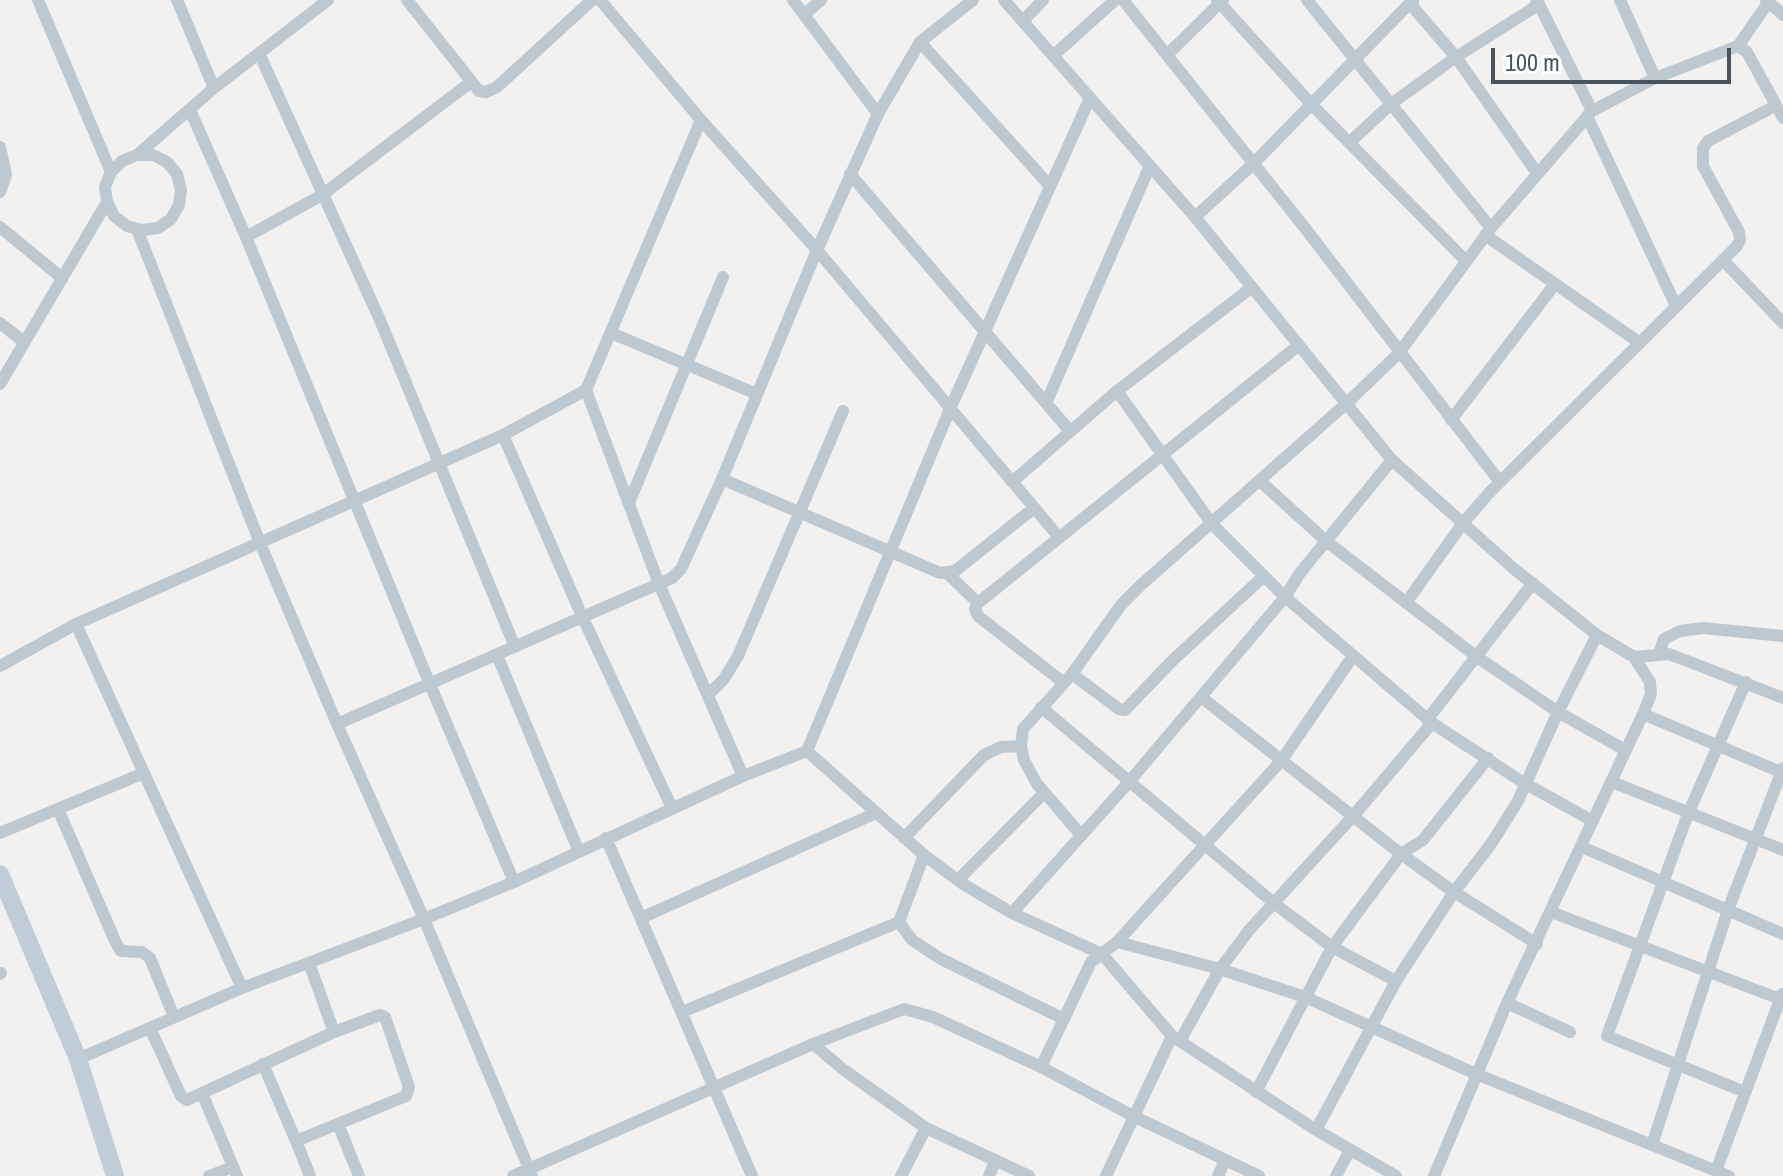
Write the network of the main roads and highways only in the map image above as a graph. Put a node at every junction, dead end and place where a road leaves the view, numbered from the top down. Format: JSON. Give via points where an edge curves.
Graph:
{"nodes":[{"id":1,"x":0,"y":874,"type":"edge"},
{"id":2,"x":115,"y":1176,"type":"edge"}],
"edges":[{"from":1,"to":2,"type":"main road","via":[[78,1059]]}]}
